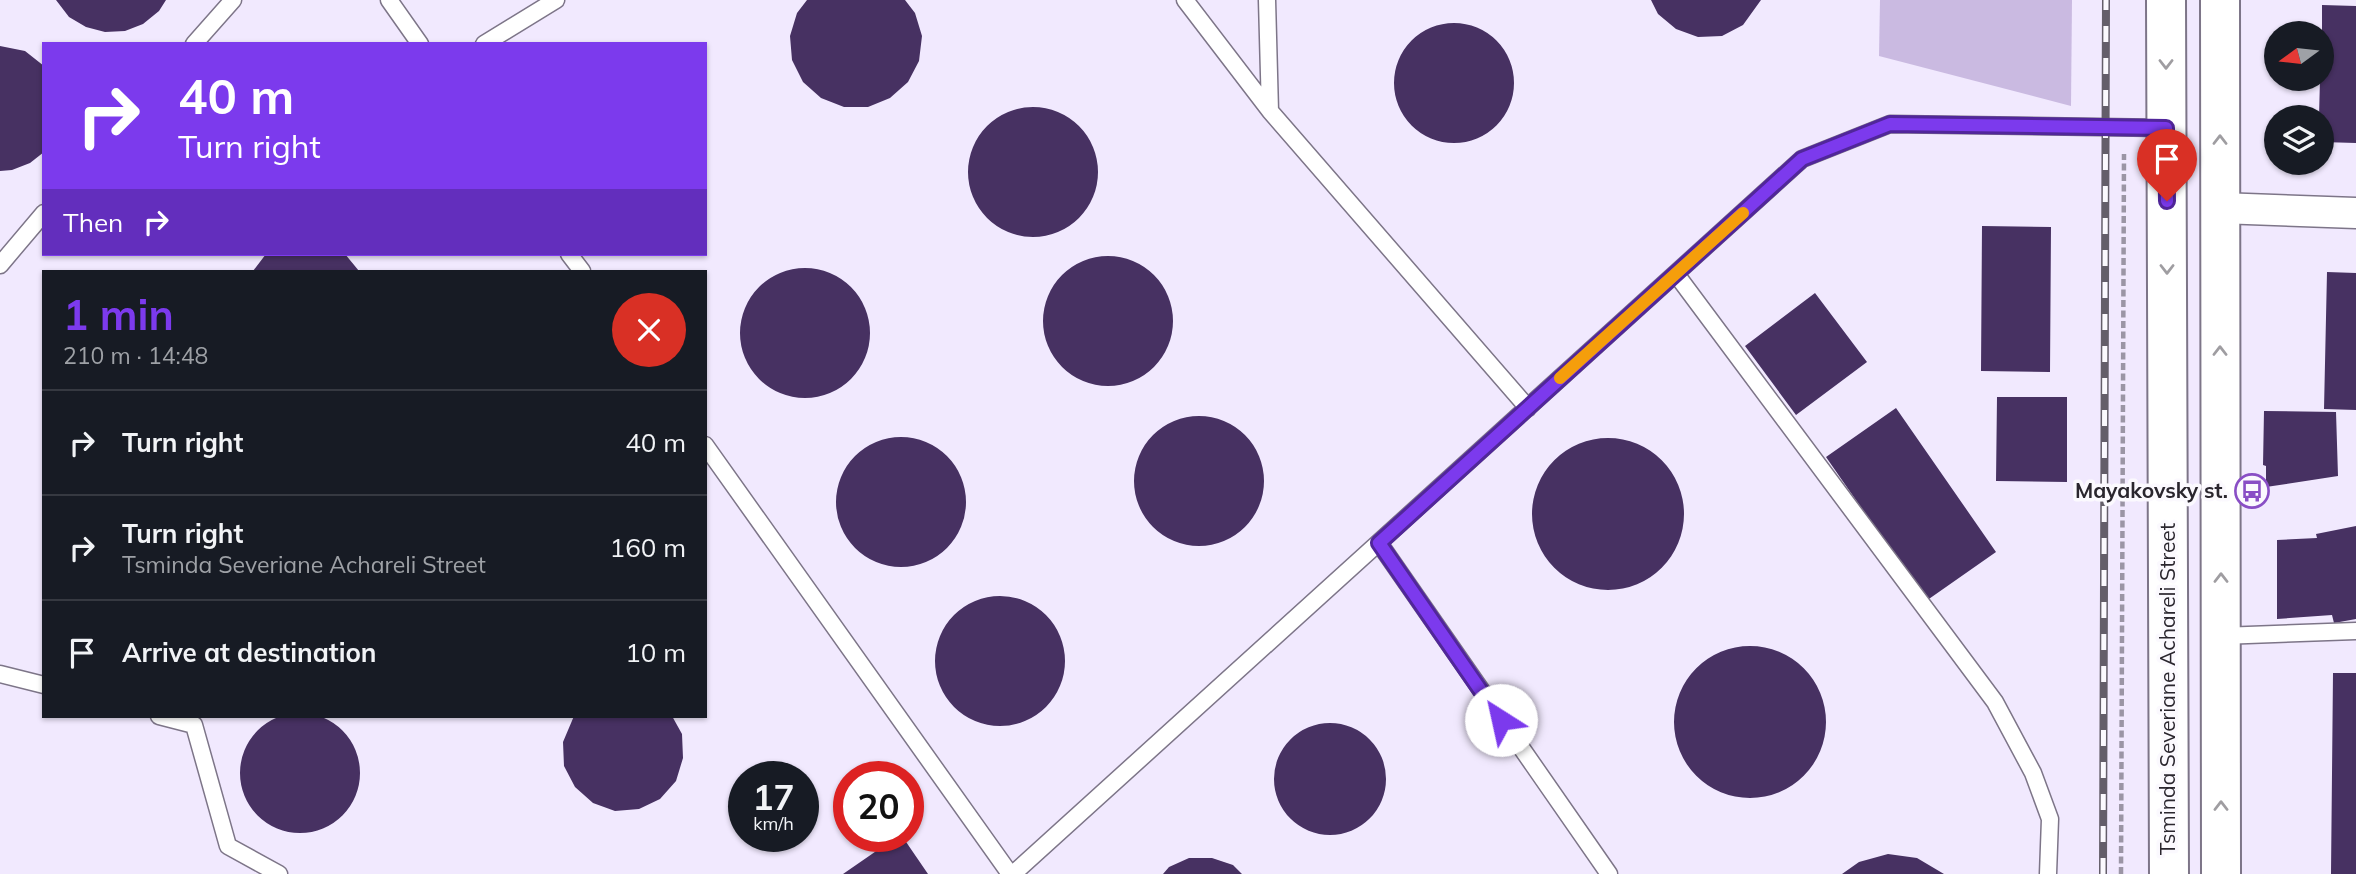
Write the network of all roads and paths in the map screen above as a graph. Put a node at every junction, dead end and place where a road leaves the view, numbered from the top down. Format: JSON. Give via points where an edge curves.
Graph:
{"nodes":[{"id":1,"x":233,"y":0,"type":"edge"},
{"id":2,"x":389,"y":0,"type":"edge"},
{"id":3,"x":556,"y":0,"type":"edge"},
{"id":4,"x":1185,"y":0,"type":"edge"},
{"id":5,"x":1267,"y":0,"type":"edge"},
{"id":6,"x":2166,"y":0,"type":"edge"},
{"id":7,"x":2220,"y":0,"type":"edge"},
{"id":8,"x":196,"y":42,"type":"edge"},
{"id":9,"x":419,"y":42,"type":"edge"},
{"id":10,"x":487,"y":42,"type":"edge"},
{"id":11,"x":1270,"y":111,"type":"junction"},
{"id":12,"x":2124,"y":126,"type":"junction"},
{"id":13,"x":2166,"y":128,"type":"junction"},
{"id":14,"x":2220,"y":208,"type":"junction"},
{"id":15,"x":2356,"y":213,"type":"edge"},
{"id":16,"x":42,"y":215,"type":"edge"},
{"id":17,"x":2,"y":256,"type":"edge"},
{"id":18,"x":571,"y":256,"type":"edge"},
{"id":19,"x":581,"y":270,"type":"edge"},
{"id":20,"x":1676,"y":274,"type":"junction"},
{"id":21,"x":1528,"y":408,"type":"junction"},
{"id":22,"x":707,"y":448,"type":"edge"},
{"id":23,"x":1379,"y":543,"type":"junction"},
{"id":24,"x":2356,"y":631,"type":"edge"},
{"id":25,"x":2221,"y":636,"type":"junction"},
{"id":26,"x":0,"y":674,"type":"edge"},
{"id":27,"x":42,"y":684,"type":"edge"},
{"id":28,"x":167,"y":718,"type":"edge"},
{"id":29,"x":279,"y":874,"type":"edge"},
{"id":30,"x":1011,"y":874,"type":"edge"},
{"id":31,"x":1609,"y":874,"type":"edge"},
{"id":32,"x":2048,"y":874,"type":"edge"},
{"id":33,"x":2121,"y":874,"type":"edge"},
{"id":34,"x":2169,"y":874,"type":"edge"},
{"id":35,"x":2221,"y":874,"type":"edge"}],
"edges":[{"from":1,"to":8,"type":"lane"},
{"from":2,"to":9,"type":"lane"},
{"from":3,"to":10,"type":"lane"},
{"from":4,"to":11,"type":"lane"},
{"from":5,"to":11,"type":"lane"},
{"from":6,"to":13,"type":"main road","name":"Tsminda Severiane Achareli Street","one_way":true},
{"from":14,"to":7,"type":"main road","one_way":true},
{"from":11,"to":21,"type":"lane"},
{"from":12,"to":13,"type":"lane"},
{"from":12,"to":20,"type":"lane","via":[[1890,124],[1802,159]]},
{"from":12,"to":33,"type":"path"},
{"from":13,"to":34,"type":"main road","name":"Tsminda Severiane Achareli Street","one_way":true},
{"from":14,"to":15,"type":"street"},
{"from":25,"to":14,"type":"main road","one_way":true},
{"from":16,"to":17,"type":"lane"},
{"from":18,"to":19,"type":"lane"},
{"from":20,"to":21,"type":"lane"},
{"from":20,"to":32,"type":"lane","via":[[1995,702],[2033,773],[2050,819]]},
{"from":21,"to":23,"type":"lane"},
{"from":22,"to":30,"type":"lane"},
{"from":23,"to":30,"type":"lane"},
{"from":23,"to":31,"type":"lane"},
{"from":24,"to":25,"type":"lane"},
{"from":35,"to":25,"type":"main road","one_way":true},
{"from":26,"to":27,"type":"lane"},
{"from":28,"to":29,"type":"lane","via":[[194,725],[228,846]]}]}
